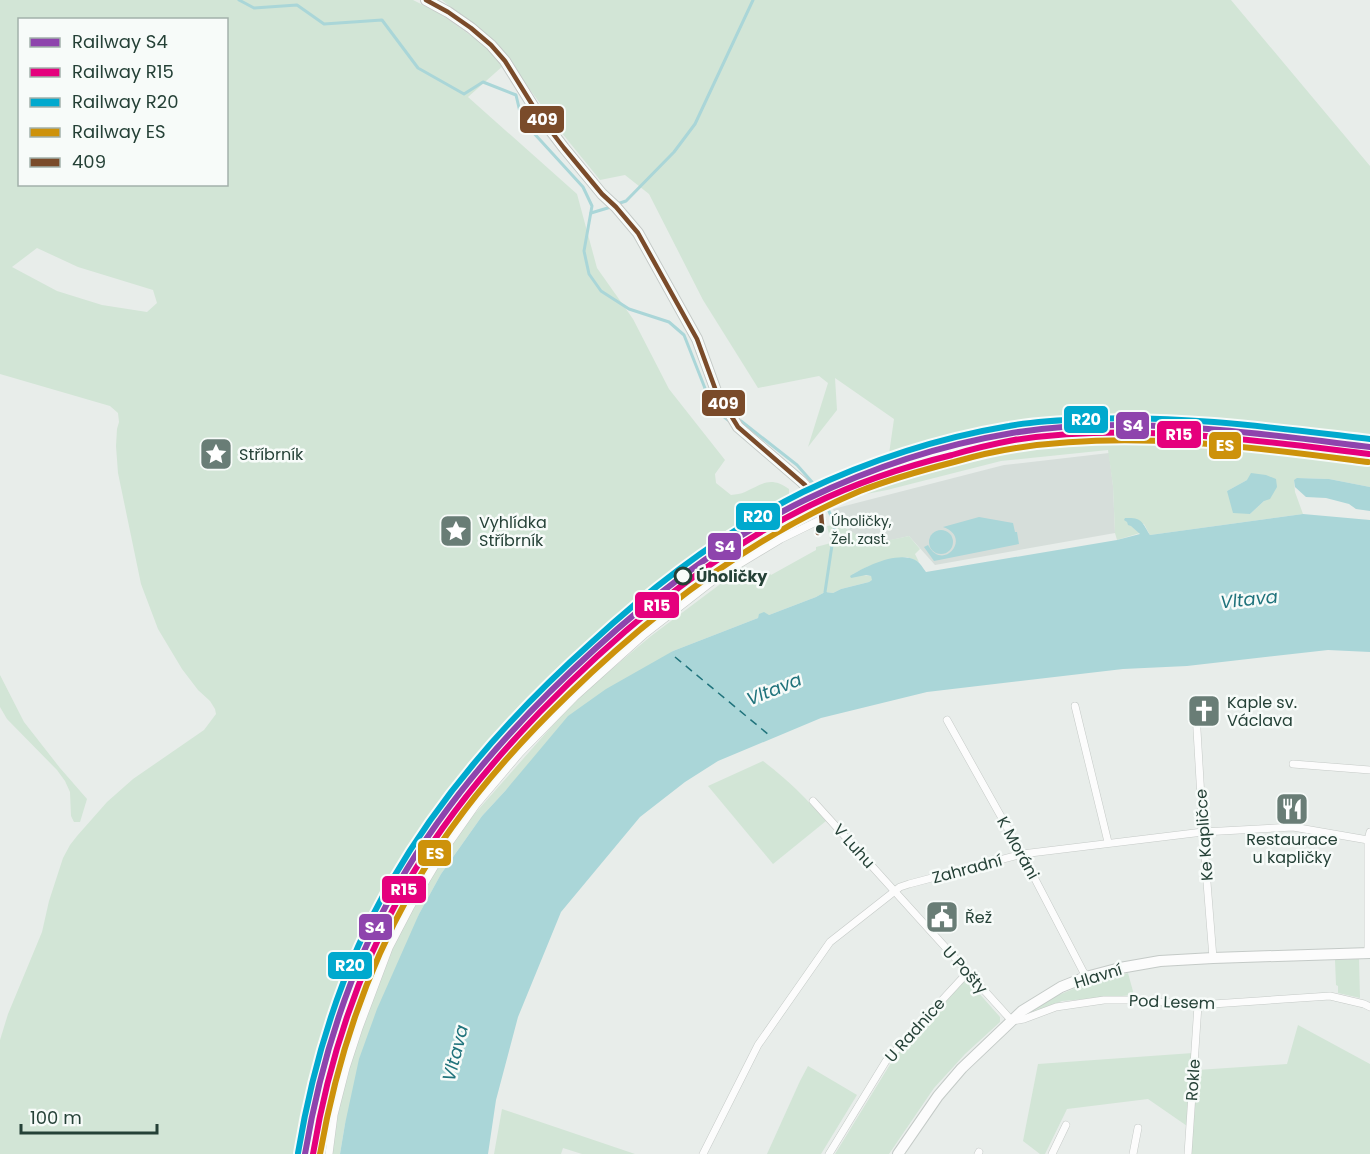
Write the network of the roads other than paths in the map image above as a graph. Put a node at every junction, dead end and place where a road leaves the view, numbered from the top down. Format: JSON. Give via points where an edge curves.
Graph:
{"nodes":[{"id":1,"x":426,"y":0,"type":"edge"},
{"id":2,"x":810,"y":491,"type":"joint"},
{"id":3,"x":1075,"y":706,"type":"dead end"},
{"id":4,"x":1196,"y":713,"type":"dead end"},
{"id":5,"x":947,"y":720,"type":"dead end"},
{"id":6,"x":1293,"y":764,"type":"dead end"},
{"id":7,"x":1370,"y":770,"type":"edge"},
{"id":8,"x":813,"y":801,"type":"dead end"},
{"id":9,"x":1203,"y":832,"type":"junction"},
{"id":10,"x":1370,"y":832,"type":"edge"},
{"id":11,"x":1368,"y":840,"type":"junction"},
{"id":12,"x":1108,"y":843,"type":"junction"},
{"id":13,"x":1022,"y":854,"type":"junction"},
{"id":14,"x":895,"y":892,"type":"junction"},
{"id":15,"x":1369,"y":953,"type":"edge"},
{"id":16,"x":1213,"y":958,"type":"junction"},
{"id":17,"x":968,"y":972,"type":"junction"},
{"id":18,"x":1086,"y":977,"type":"junction"},
{"id":19,"x":1198,"y":1005,"type":"junction"},
{"id":20,"x":1370,"y":1007,"type":"edge"},
{"id":21,"x":1012,"y":1021,"type":"junction"},
{"id":22,"x":1066,"y":1125,"type":"dead end"},
{"id":23,"x":1138,"y":1128,"type":"dead end"},
{"id":24,"x":329,"y":1154,"type":"edge"},
{"id":25,"x":703,"y":1154,"type":"edge"},
{"id":26,"x":829,"y":1154,"type":"edge"},
{"id":27,"x":898,"y":1154,"type":"edge"},
{"id":28,"x":1052,"y":1154,"type":"edge"},
{"id":29,"x":1132,"y":1154,"type":"edge"},
{"id":30,"x":1188,"y":1154,"type":"edge"}],
"edges":[{"from":1,"to":2,"type":"street","via":[[466,24],[512,71],[545,124],[638,233],[697,339],[716,391],[735,423]]},
{"from":2,"to":24,"type":"street","via":[[822,519],[718,577],[645,634],[575,696],[476,805],[445,849],[389,948],[346,1068]]},
{"from":3,"to":12,"type":"street"},
{"from":4,"to":9,"type":"street","name":"Ke Kapličce"},
{"from":5,"to":13,"type":"street","name":"K Moráni"},
{"from":6,"to":7,"type":"street"},
{"from":8,"to":14,"type":"street","name":"V Luhu"},
{"from":9,"to":11,"type":"street","name":"Zahradní","via":[[1293,827]]},
{"from":9,"to":12,"type":"street","name":"Zahradní"},
{"from":9,"to":16,"type":"street","name":"Ke Kapličce"},
{"from":10,"to":11,"type":"street"},
{"from":11,"to":15,"type":"street"},
{"from":12,"to":13,"type":"street","name":"Zahradní"},
{"from":13,"to":14,"type":"street","name":"Zahradní","via":[[909,884]]},
{"from":13,"to":18,"type":"street","name":"K Moráni"},
{"from":14,"to":17,"type":"street","name":"U Pošty"},
{"from":14,"to":25,"type":"street","name":"Zahradní","via":[[830,942],[758,1044]]},
{"from":15,"to":16,"type":"street","name":"Hlavní"},
{"from":16,"to":18,"type":"street","name":"Hlavní","via":[[1160,961]]},
{"from":17,"to":21,"type":"street","name":"U Pošty"},
{"from":17,"to":26,"type":"street","name":"U Radnice","via":[[886,1061]]},
{"from":18,"to":21,"type":"street","name":"Hlavní","via":[[1061,987]]},
{"from":19,"to":20,"type":"street","name":"Pod Lesem","via":[[1330,996]]},
{"from":19,"to":21,"type":"street","name":"Pod Lesem","via":[[1104,1000],[1056,1007]]},
{"from":19,"to":30,"type":"street","name":"Rokle"},
{"from":21,"to":27,"type":"street","name":"Hlavní","via":[[938,1096]]},
{"from":22,"to":28,"type":"street"},
{"from":23,"to":29,"type":"street"}]}
